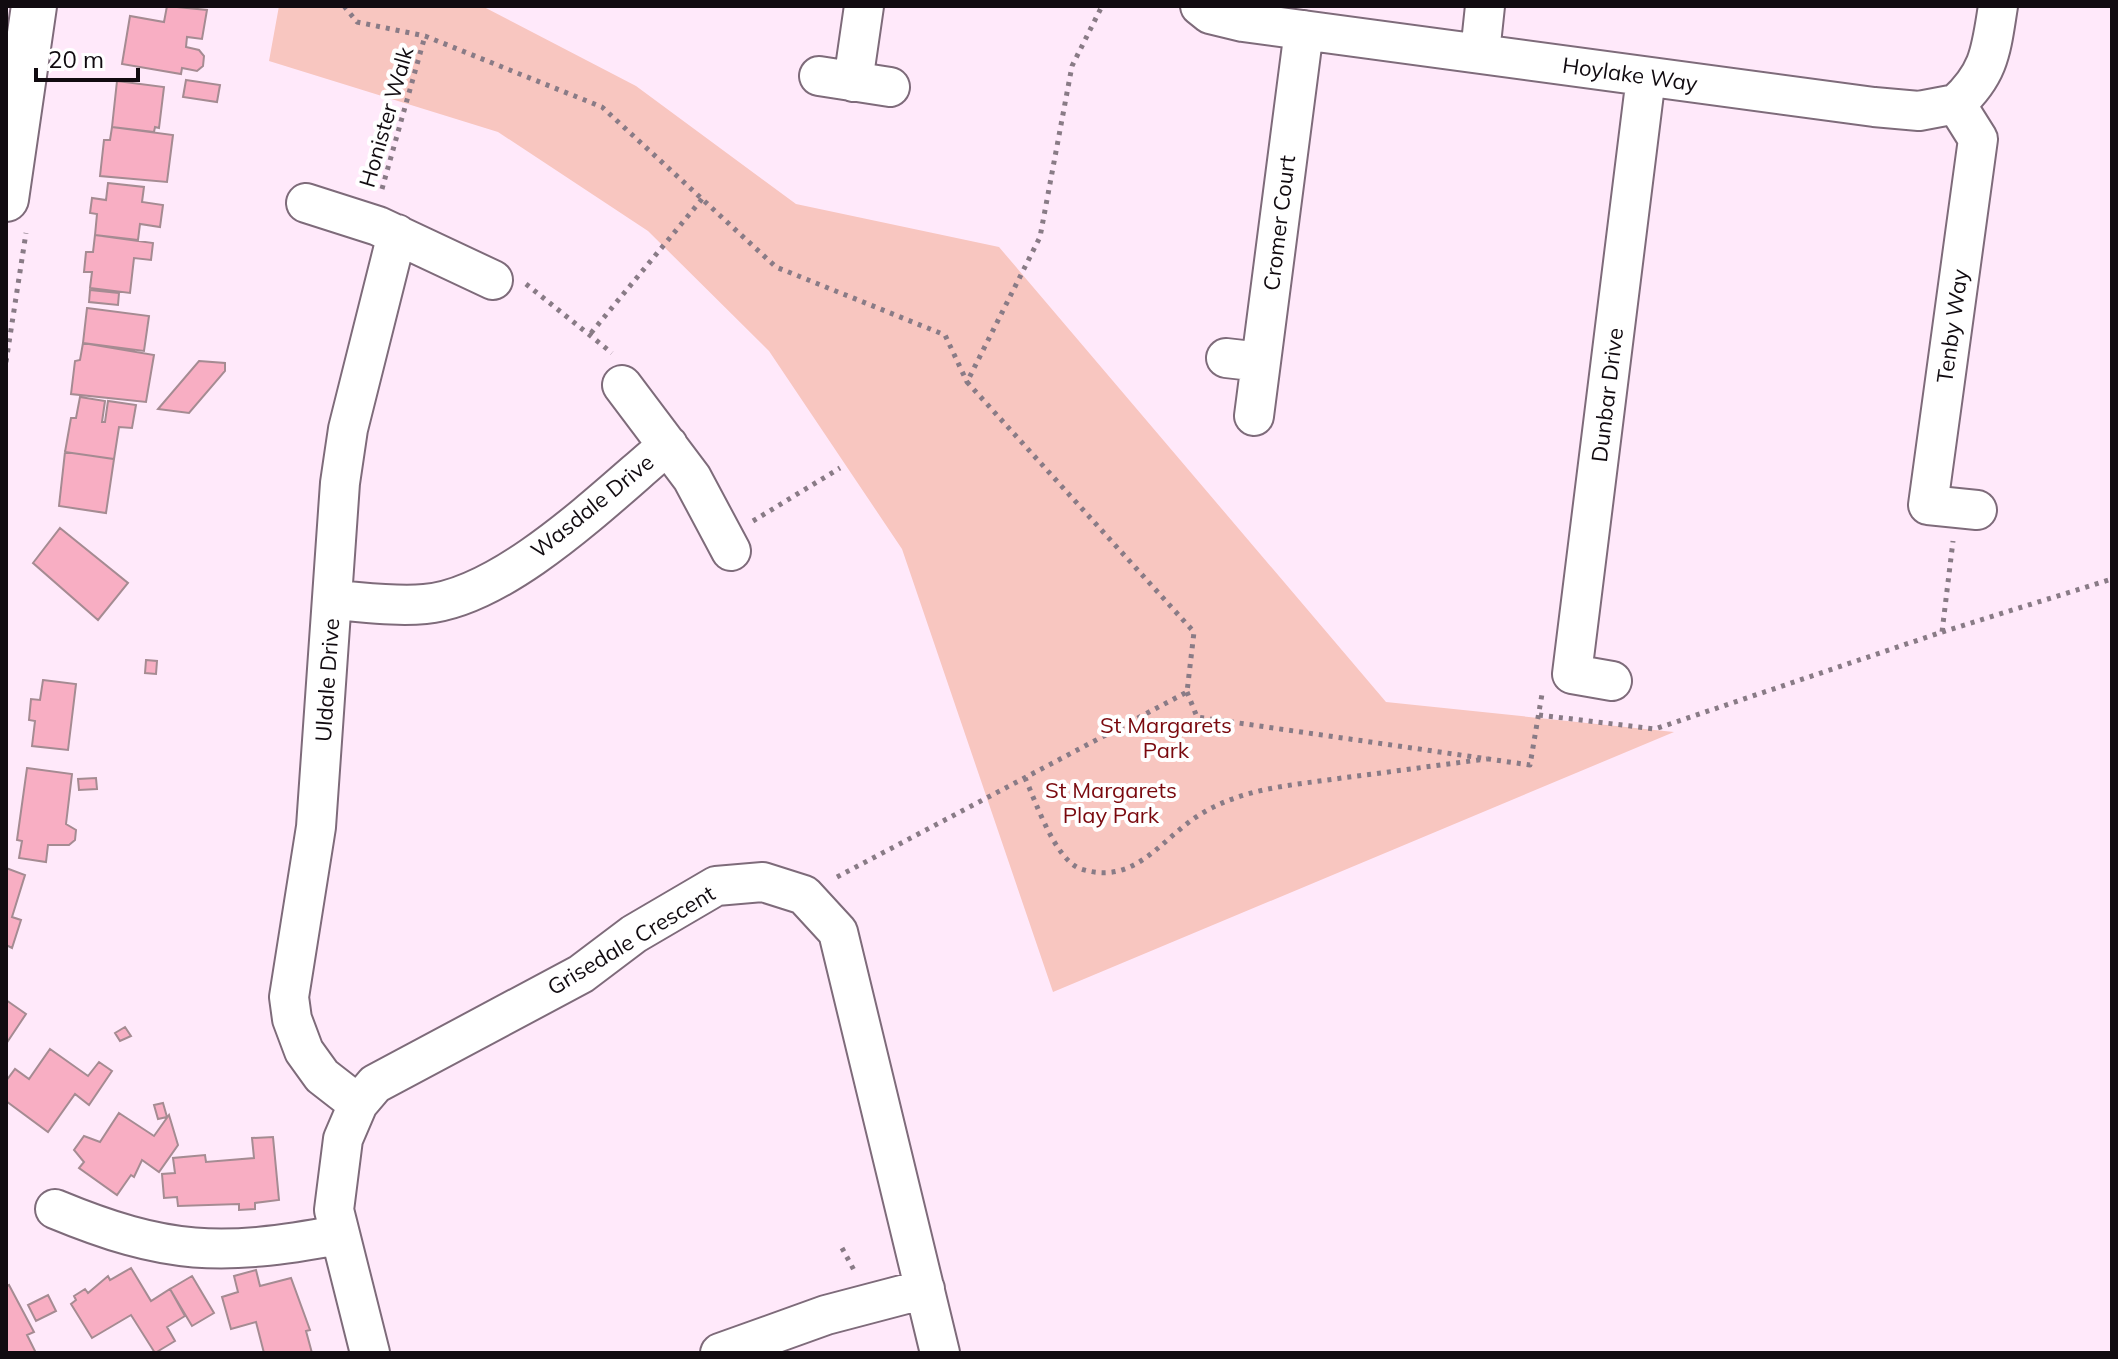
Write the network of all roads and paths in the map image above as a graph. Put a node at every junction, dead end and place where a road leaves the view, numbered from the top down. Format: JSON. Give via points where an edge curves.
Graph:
{"nodes":[{"id":1,"x":34,"y":6,"type":"edge"},
{"id":2,"x":344,"y":6,"type":"edge"},
{"id":3,"x":864,"y":6,"type":"edge"},
{"id":4,"x":1102,"y":6,"type":"edge"},
{"id":5,"x":1200,"y":6,"type":"edge"},
{"id":6,"x":1485,"y":6,"type":"edge"},
{"id":7,"x":1998,"y":6,"type":"edge"},
{"id":8,"x":1304,"y":30,"type":"junction"},
{"id":9,"x":425,"y":36,"type":"junction"},
{"id":10,"x":1480,"y":53,"type":"junction"},
{"id":11,"x":1646,"y":77,"type":"junction"},
{"id":12,"x":854,"y":82,"type":"dead end"},
{"id":13,"x":1956,"y":104,"type":"junction"},
{"id":14,"x":381,"y":192,"type":"dead end"},
{"id":15,"x":6,"y":199,"type":"edge"},
{"id":16,"x":702,"y":199,"type":"junction"},
{"id":17,"x":306,"y":203,"type":"dead end"},
{"id":18,"x":397,"y":234,"type":"junction"},
{"id":19,"x":493,"y":280,"type":"dead end"},
{"id":20,"x":591,"y":333,"type":"dead end"},
{"id":21,"x":967,"y":382,"type":"junction"},
{"id":22,"x":622,"y":385,"type":"dead end"},
{"id":23,"x":1254,"y":416,"type":"dead end"},
{"id":24,"x":668,"y":445,"type":"junction"},
{"id":25,"x":1967,"y":509,"type":"joint"},
{"id":26,"x":731,"y":551,"type":"dead end"},
{"id":27,"x":2112,"y":579,"type":"edge"},
{"id":28,"x":333,"y":600,"type":"junction"},
{"id":29,"x":1942,"y":632,"type":"junction"},
{"id":30,"x":1572,"y":674,"type":"junction"},
{"id":31,"x":1612,"y":681,"type":"dead end"},
{"id":32,"x":1187,"y":692,"type":"junction"},
{"id":33,"x":1539,"y":715,"type":"junction"},
{"id":34,"x":1487,"y":759,"type":"junction"},
{"id":35,"x":1025,"y":778,"type":"junction"},
{"id":36,"x":825,"y":883,"type":"dead end"},
{"id":37,"x":358,"y":1104,"type":"junction"},
{"id":38,"x":55,"y":1209,"type":"dead end"},
{"id":39,"x":338,"y":1235,"type":"junction"},
{"id":40,"x":842,"y":1248,"type":"dead end"},
{"id":41,"x":862,"y":1285,"type":"dead end"},
{"id":42,"x":925,"y":1289,"type":"junction"},
{"id":43,"x":370,"y":1353,"type":"edge"},
{"id":44,"x":720,"y":1353,"type":"edge"},
{"id":45,"x":940,"y":1353,"type":"edge"}],
"edges":[{"from":1,"to":15,"type":"main road"},
{"from":2,"to":9,"type":"path","via":[[357,22]]},
{"from":3,"to":12,"type":"street"},
{"from":4,"to":21,"type":"path","via":[[1072,66],[1040,237]]},
{"from":5,"to":8,"type":"street","name":"Hoylake Way","via":[[1210,14],[1243,22]]},
{"from":6,"to":10,"type":"street"},
{"from":7,"to":13,"type":"street","via":[[1979,83]]},
{"from":8,"to":10,"type":"street","name":"Hoylake Way"},
{"from":8,"to":23,"type":"street","name":"Cromer Court","via":[[1244,360]]},
{"from":9,"to":14,"type":"path","name":"Honister Walk"},
{"from":9,"to":16,"type":"path","via":[[602,107]]},
{"from":10,"to":11,"type":"street","name":"Hoylake Way"},
{"from":11,"to":13,"type":"street","name":"Hoylake Way","via":[[1904,110]]},
{"from":11,"to":30,"type":"street","name":"Dunbar Drive"},
{"from":13,"to":25,"type":"street","name":"Tenby Way","via":[[1978,139],[1928,505]]},
{"from":16,"to":20,"type":"path"},
{"from":16,"to":21,"type":"path","via":[[776,267],[945,335]]},
{"from":17,"to":18,"type":"street"},
{"from":18,"to":19,"type":"street"},
{"from":18,"to":28,"type":"street","name":"Uldale Drive","via":[[348,429],[336,513]]},
{"from":21,"to":32,"type":"path","via":[[1194,632]]},
{"from":22,"to":24,"type":"street"},
{"from":24,"to":26,"type":"street"},
{"from":24,"to":28,"type":"street","name":"Wasdale Drive","via":[[562,535],[488,582],[426,604]]},
{"from":25,"to":29,"type":"path"},
{"from":27,"to":29,"type":"path"},
{"from":28,"to":37,"type":"street","name":"Uldale Drive","via":[[316,827],[289,997],[304,1051],[322,1076]]},
{"from":29,"to":33,"type":"path","via":[[1655,729]]},
{"from":30,"to":31,"type":"street"},
{"from":30,"to":33,"type":"path","via":[[1545,669]]},
{"from":32,"to":34,"type":"path","via":[[1197,717]]},
{"from":32,"to":35,"type":"path"},
{"from":33,"to":34,"type":"path","via":[[1530,765]]},
{"from":34,"to":35,"type":"path","via":[[1252,791],[1205,811],[1137,867],[1107,874],[1078,868],[1056,846]]},
{"from":35,"to":36,"type":"path"},
{"from":37,"to":39,"type":"street","name":"Grisedale Crescent","via":[[339,1155],[334,1210]]},
{"from":37,"to":42,"type":"street","name":"Grisedale Crescent","via":[[385,1077],[581,974],[634,934],[716,886],[763,882],[804,895],[838,932]]},
{"from":38,"to":39,"type":"street","via":[[106,1231],[186,1249],[245,1249]]},
{"from":39,"to":43,"type":"street","name":"Grisedale Crescent"},
{"from":40,"to":41,"type":"path"},
{"from":42,"to":44,"type":"street","via":[[840,1310]]},
{"from":42,"to":45,"type":"street","name":"Grisedale Crescent"}]}
